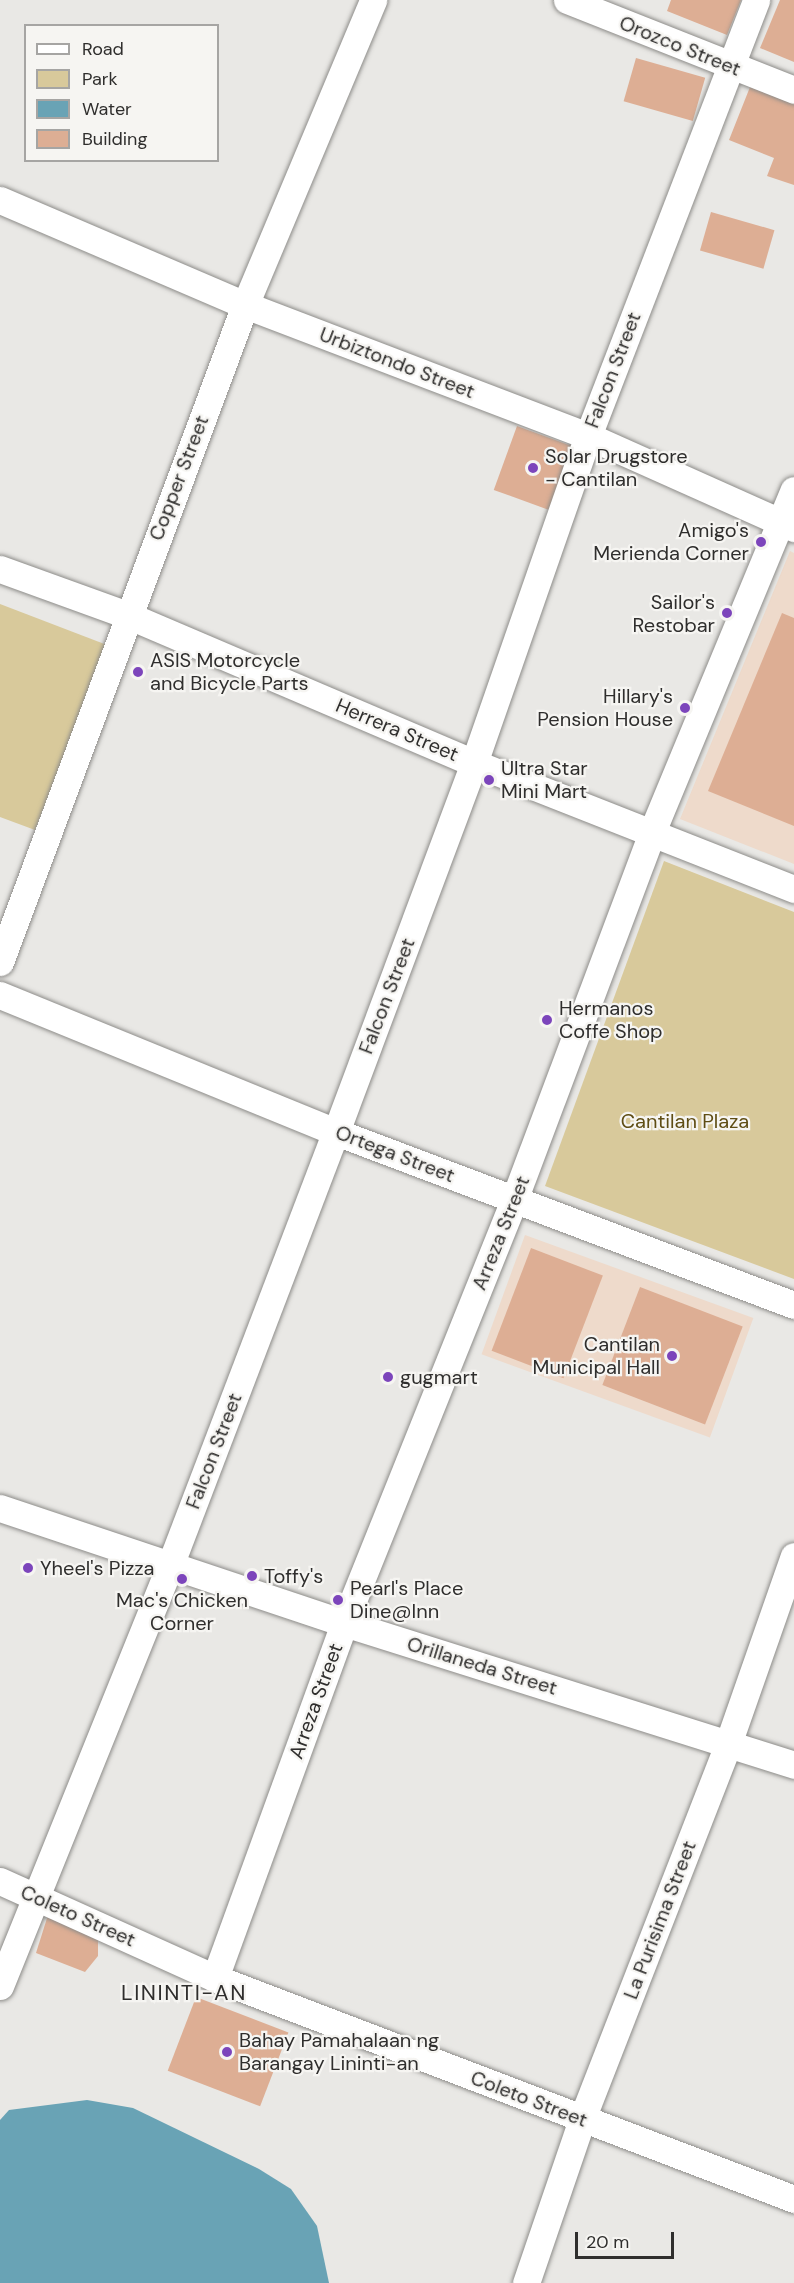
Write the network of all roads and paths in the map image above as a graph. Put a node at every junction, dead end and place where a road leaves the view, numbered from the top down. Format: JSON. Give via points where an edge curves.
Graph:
{"nodes":[{"id":1,"x":373,"y":0,"type":"edge"},
{"id":2,"x":567,"y":0,"type":"edge"},
{"id":3,"x":756,"y":0,"type":"edge"},
{"id":4,"x":732,"y":67,"type":"junction"},
{"id":5,"x":794,"y":90,"type":"edge"},
{"id":6,"x":0,"y":200,"type":"edge"},
{"id":7,"x":245,"y":305,"type":"junction"},
{"id":8,"x":588,"y":436,"type":"junction"},
{"id":9,"x":794,"y":490,"type":"edge"},
{"id":10,"x":788,"y":525,"type":"edge"},
{"id":11,"x":0,"y":569,"type":"edge"},
{"id":12,"x":127,"y":615,"type":"junction"},
{"id":13,"x":474,"y":763,"type":"junction"},
{"id":14,"x":652,"y":832,"type":"junction"},
{"id":15,"x":794,"y":889,"type":"edge"},
{"id":16,"x":0,"y":962,"type":"edge"},
{"id":17,"x":0,"y":995,"type":"edge"},
{"id":18,"x":336,"y":1132,"type":"junction"},
{"id":19,"x":514,"y":1200,"type":"junction"},
{"id":20,"x":794,"y":1305,"type":"edge"},
{"id":21,"x":0,"y":1508,"type":"edge"},
{"id":22,"x":794,"y":1556,"type":"edge"},
{"id":23,"x":171,"y":1563,"type":"junction"},
{"id":24,"x":345,"y":1623,"type":"junction"},
{"id":25,"x":728,"y":1743,"type":"junction"},
{"id":26,"x":794,"y":1765,"type":"edge"},
{"id":27,"x":0,"y":1881,"type":"edge"},
{"id":28,"x":37,"y":1897,"type":"junction"},
{"id":29,"x":214,"y":1978,"type":"junction"},
{"id":30,"x":0,"y":1986,"type":"edge"},
{"id":31,"x":582,"y":2119,"type":"junction"},
{"id":32,"x":794,"y":2199,"type":"edge"},
{"id":33,"x":526,"y":2283,"type":"edge"}],
"edges":[{"from":1,"to":7,"type":"street","name":"Copper Street"},
{"from":2,"to":4,"type":"street","name":"Orozco Street"},
{"from":3,"to":4,"type":"street","name":"Falcon Street"},
{"from":4,"to":5,"type":"street","name":"Orozco Street"},
{"from":4,"to":8,"type":"street","name":"Falcon Street"},
{"from":6,"to":7,"type":"street","name":"Urbiztondo Street"},
{"from":7,"to":8,"type":"street","name":"Urbiztondo Street"},
{"from":7,"to":12,"type":"street","name":"Copper Street"},
{"from":8,"to":10,"type":"street","name":"Urbiztondo Street"},
{"from":8,"to":13,"type":"street","name":"Falcon Street"},
{"from":9,"to":10,"type":"street","name":"Arreza Street"},
{"from":10,"to":14,"type":"street","name":"Arreza Street"},
{"from":11,"to":12,"type":"street","name":"Herrera Street"},
{"from":12,"to":13,"type":"street","name":"Herrera Street"},
{"from":12,"to":16,"type":"street","name":"Copper Street"},
{"from":13,"to":14,"type":"street","name":"Herrera Street"},
{"from":13,"to":18,"type":"street","name":"Falcon Street"},
{"from":14,"to":15,"type":"street","name":"Herrera Street"},
{"from":14,"to":19,"type":"street","name":"Arreza Street"},
{"from":17,"to":18,"type":"street","name":"Ortega Street"},
{"from":18,"to":19,"type":"street","name":"Ortega Street"},
{"from":18,"to":23,"type":"street","name":"Falcon Street"},
{"from":19,"to":20,"type":"street","name":"Ortega Street"},
{"from":19,"to":24,"type":"street","name":"Arreza Street"},
{"from":21,"to":23,"type":"street","name":"Orillaneda Street"},
{"from":22,"to":25,"type":"street","name":"La Purisima Street"},
{"from":23,"to":24,"type":"street","name":"Orillaneda Street"},
{"from":23,"to":28,"type":"street","name":"Falcon Street"},
{"from":24,"to":25,"type":"street","name":"Orillaneda Street"},
{"from":24,"to":29,"type":"street","name":"Arreza Street"},
{"from":25,"to":26,"type":"street","name":"Orillaneda Street"},
{"from":25,"to":31,"type":"street","name":"La Purisima Street"},
{"from":27,"to":28,"type":"street","name":"Coleto Street"},
{"from":28,"to":29,"type":"street","name":"Coleto Street"},
{"from":28,"to":30,"type":"street","name":"Falcon Street"},
{"from":29,"to":31,"type":"street","name":"Coleto Street"},
{"from":31,"to":32,"type":"street","name":"Coleto Street"},
{"from":31,"to":33,"type":"street","name":"La Purisima Street"}]}
